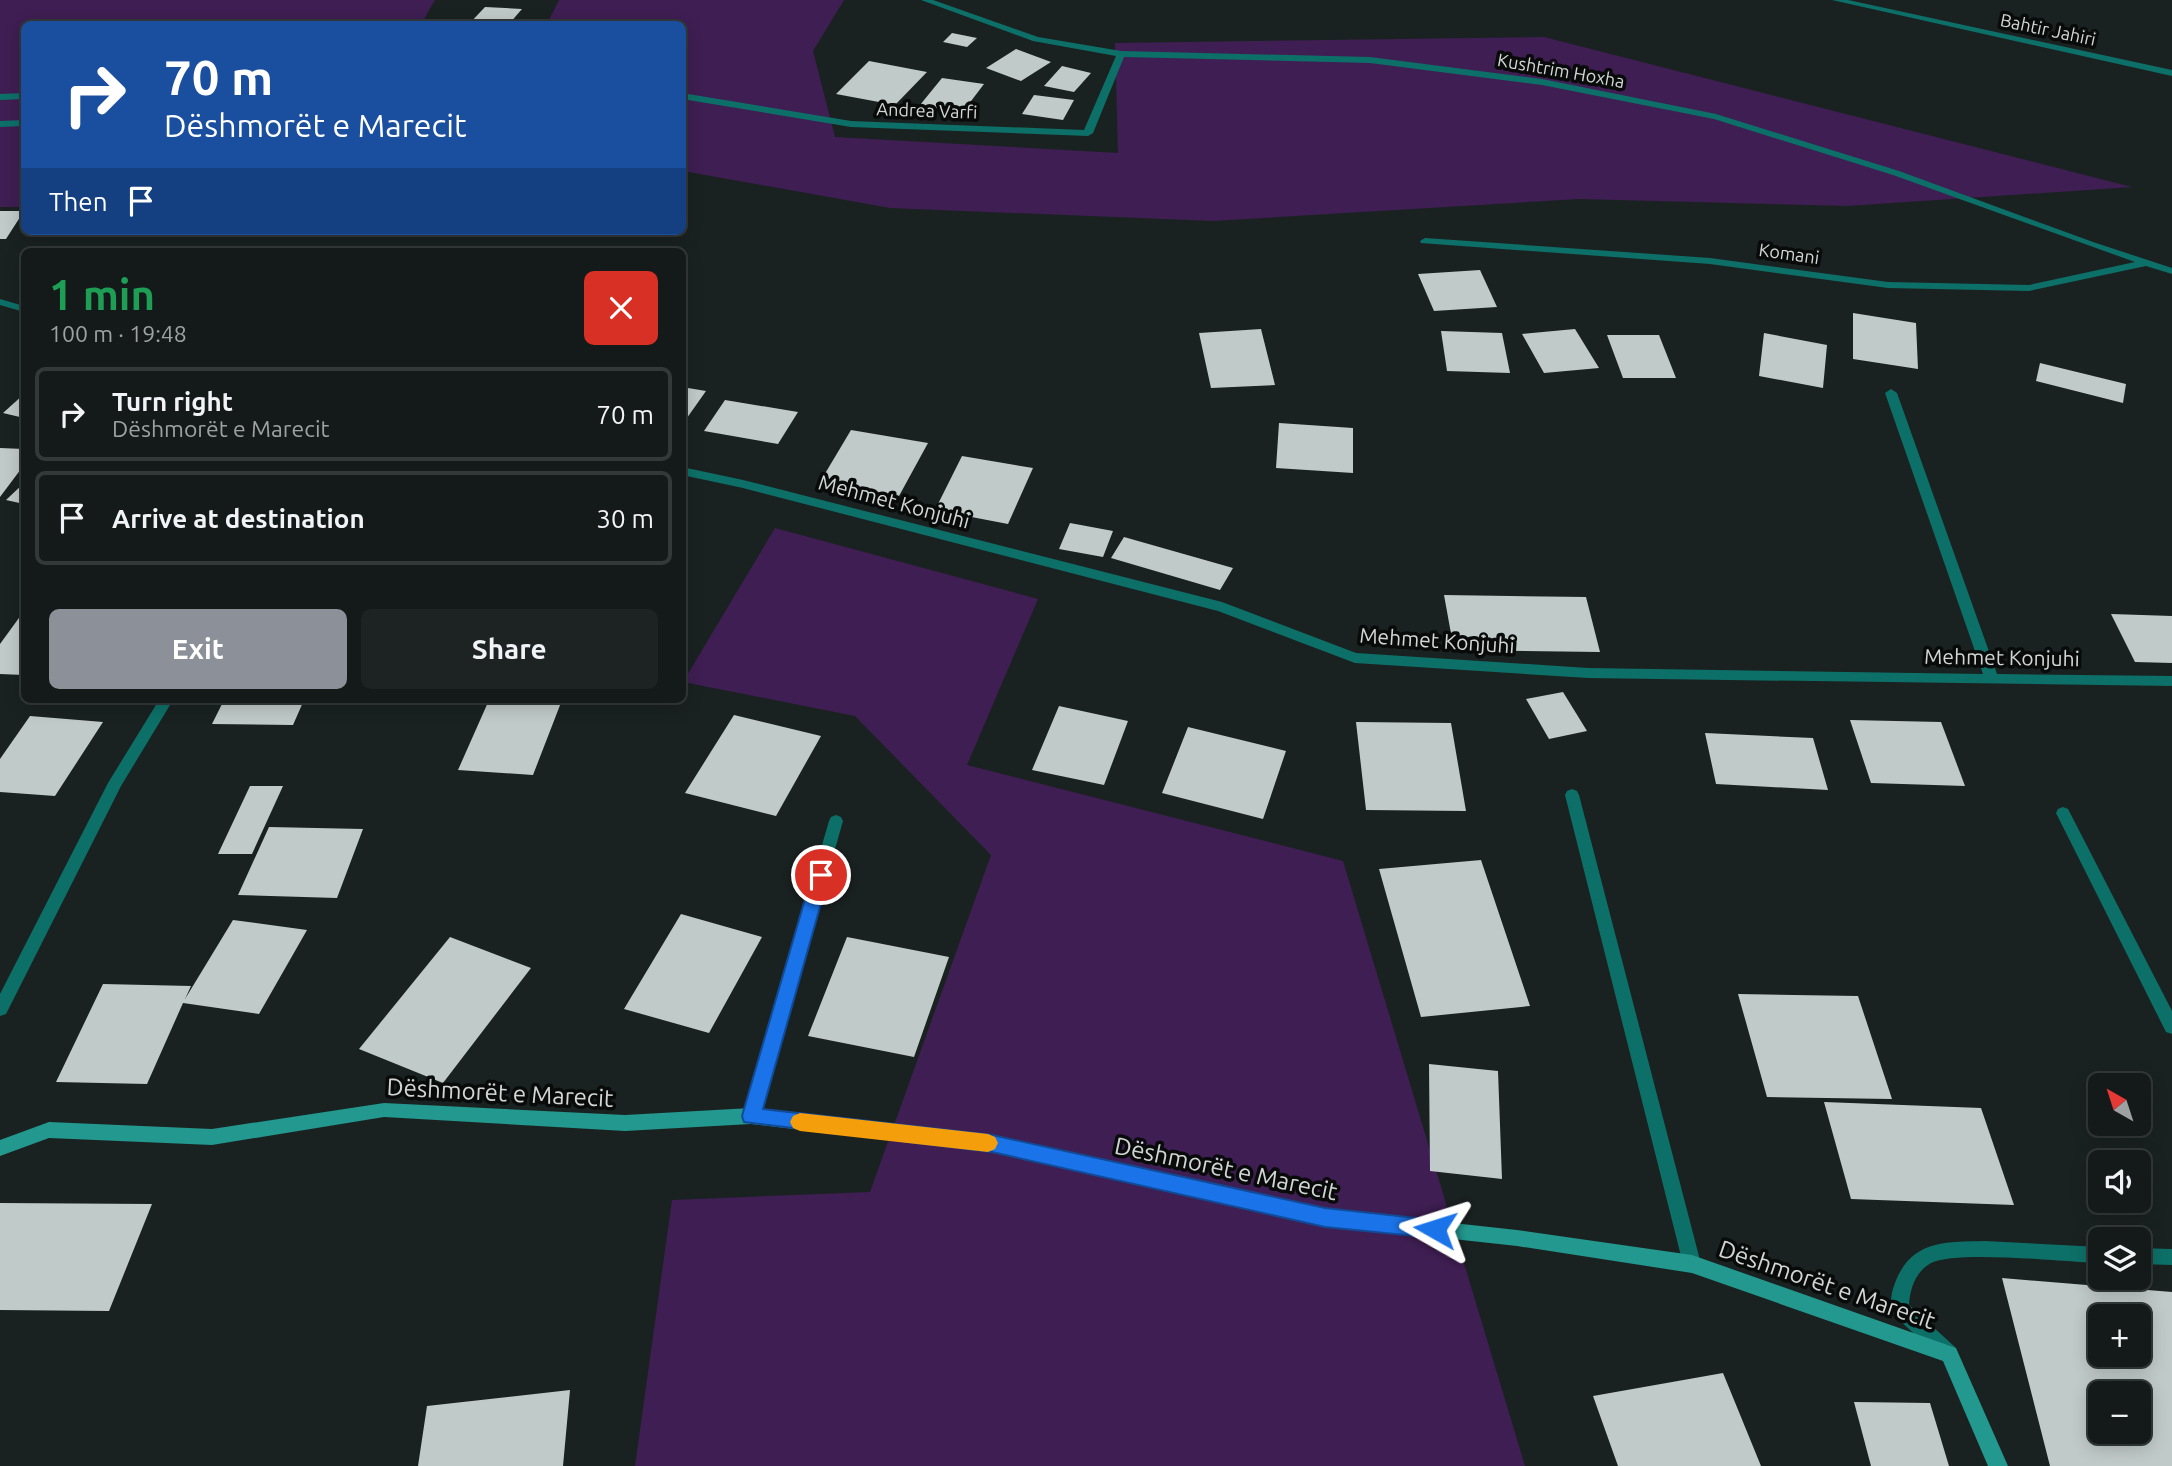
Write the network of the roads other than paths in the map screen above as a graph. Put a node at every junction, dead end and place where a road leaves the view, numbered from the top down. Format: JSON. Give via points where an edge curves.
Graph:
{"nodes":[{"id":1,"x":925,"y":0,"type":"edge"},
{"id":2,"x":1836,"y":0,"type":"edge"},
{"id":3,"x":1121,"y":54,"type":"junction"},
{"id":4,"x":2172,"y":73,"type":"edge"},
{"id":5,"x":21,"y":96,"type":"edge"},
{"id":6,"x":0,"y":97,"type":"edge"},
{"id":7,"x":686,"y":97,"type":"edge"},
{"id":8,"x":21,"y":123,"type":"edge"},
{"id":9,"x":0,"y":124,"type":"edge"},
{"id":10,"x":1425,"y":241,"type":"dead end"},
{"id":11,"x":2147,"y":263,"type":"junction"},
{"id":12,"x":2172,"y":271,"type":"edge"},
{"id":13,"x":0,"y":302,"type":"edge"},
{"id":14,"x":21,"y":308,"type":"edge"},
{"id":15,"x":1891,"y":393,"type":"dead end"},
{"id":16,"x":686,"y":472,"type":"edge"},
{"id":17,"x":1992,"y":679,"type":"junction"},
{"id":18,"x":2172,"y":681,"type":"edge"},
{"id":19,"x":164,"y":703,"type":"edge"},
{"id":20,"x":1572,"y":795,"type":"dead end"},
{"id":21,"x":2063,"y":813,"type":"dead end"},
{"id":22,"x":836,"y":821,"type":"dead end"},
{"id":23,"x":0,"y":1009,"type":"edge"},
{"id":24,"x":2172,"y":1027,"type":"edge"},
{"id":25,"x":751,"y":1116,"type":"junction"},
{"id":26,"x":0,"y":1148,"type":"edge"},
{"id":27,"x":2088,"y":1255,"type":"edge"},
{"id":28,"x":2151,"y":1256,"type":"edge"},
{"id":29,"x":2172,"y":1257,"type":"edge"},
{"id":30,"x":1692,"y":1264,"type":"junction"},
{"id":31,"x":1948,"y":1354,"type":"junction"},
{"id":32,"x":1998,"y":1466,"type":"edge"}],
"edges":[{"from":1,"to":3,"type":"street","name":"Kushtrim Hoxha","via":[[1037,38]]},
{"from":2,"to":4,"type":"street","name":"Bahtir Jahiri"},
{"from":3,"to":7,"type":"street","name":"Andrea Varfi","via":[[1088,133],[851,124]]},
{"from":3,"to":11,"type":"street","name":"Kushtrim Hoxha","via":[[1370,60],[1542,82],[1716,117],[1896,173]]},
{"from":5,"to":6,"type":"street"},
{"from":8,"to":9,"type":"street"},
{"from":10,"to":11,"type":"street","name":"Komani","via":[[1710,261],[1888,285],[2029,288]]},
{"from":11,"to":12,"type":"street","name":"Kushtrim Hoxha"},
{"from":13,"to":14,"type":"street"},
{"from":15,"to":17,"type":"street"},
{"from":16,"to":17,"type":"street","name":"Mehmet Konjuhi","via":[[1222,607],[1355,658],[1588,673]]},
{"from":17,"to":18,"type":"street","name":"Mehmet Konjuhi"},
{"from":19,"to":23,"type":"street","via":[[85,840]]},
{"from":20,"to":30,"type":"street","name":"Dëshmorët e Marecit"},
{"from":21,"to":24,"type":"street"},
{"from":22,"to":25,"type":"street"},
{"from":25,"to":26,"type":"street","name":"Dëshmorët e Marecit","via":[[625,1123],[384,1110],[212,1137],[49,1130]]},
{"from":25,"to":30,"type":"street","name":"Dëshmorët e Marecit","via":[[992,1143],[1325,1217],[1517,1238]]},
{"from":27,"to":31,"type":"street","via":[[1956,1250],[1930,1254],[1905,1280],[1900,1309]]},
{"from":28,"to":29,"type":"street"},
{"from":30,"to":31,"type":"street","name":"Dëshmorët e Marecit"},
{"from":31,"to":32,"type":"street","name":"Dëshmorët e Marecit"}]}
